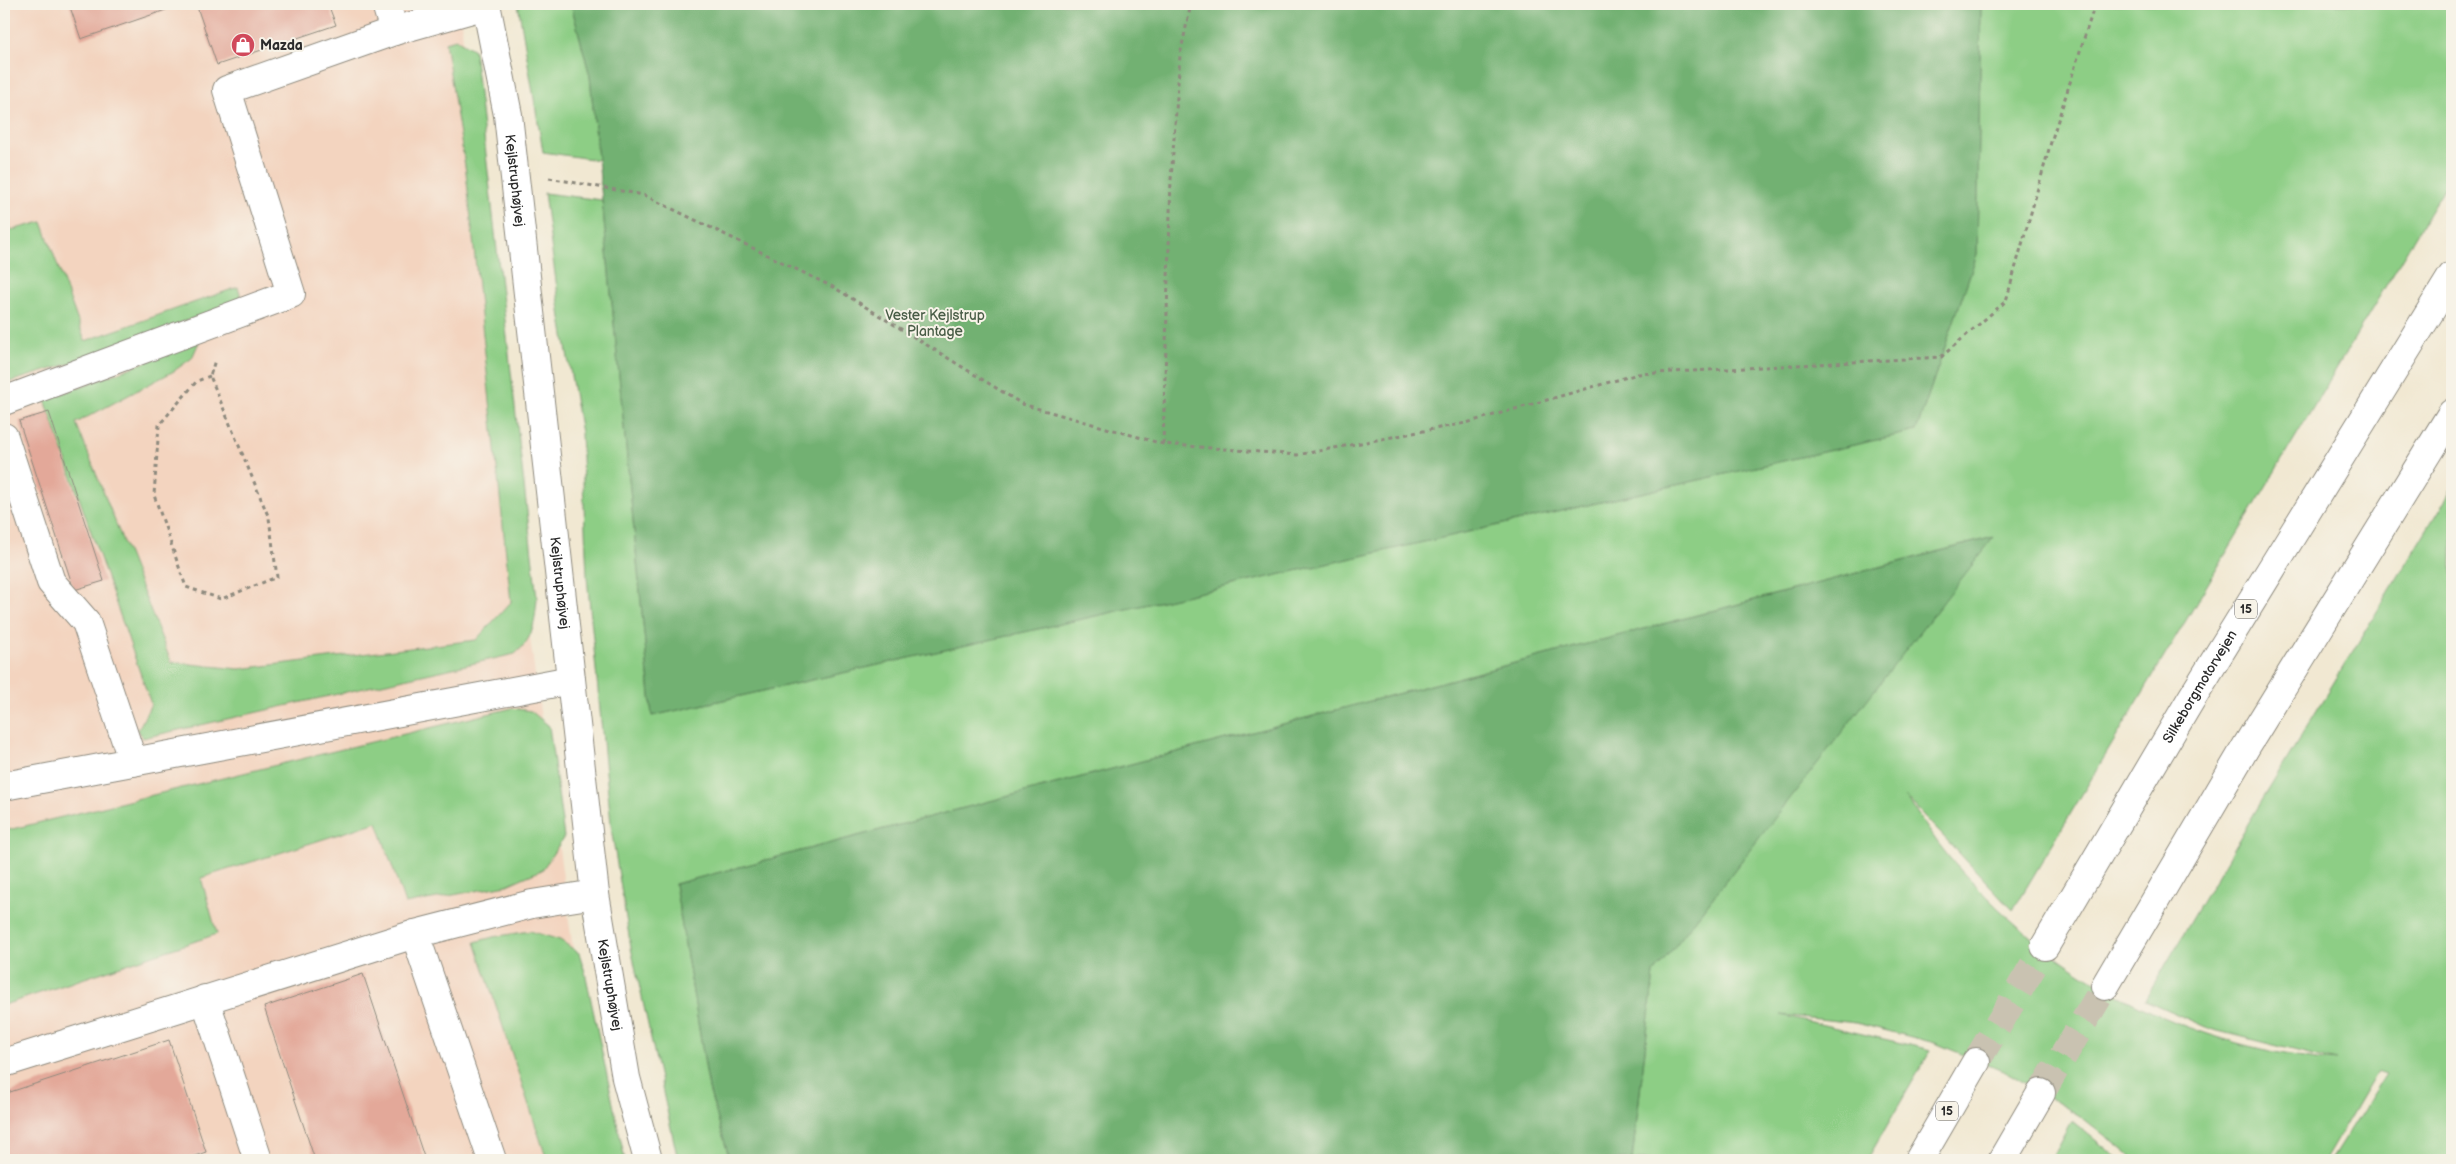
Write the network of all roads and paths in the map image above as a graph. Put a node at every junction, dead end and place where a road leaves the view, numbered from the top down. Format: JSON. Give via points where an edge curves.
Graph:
{"nodes":[{"id":1,"x":386,"y":4,"type":"edge"},
{"id":2,"x":486,"y":4,"type":"edge"},
{"id":3,"x":1191,"y":4,"type":"edge"},
{"id":4,"x":2095,"y":4,"type":"edge"},
{"id":5,"x":394,"y":31,"type":"junction"},
{"id":6,"x":514,"y":172,"type":"junction"},
{"id":7,"x":2452,"y":276,"type":"edge"},
{"id":8,"x":226,"y":318,"type":"junction"},
{"id":9,"x":210,"y":376,"type":"junction"},
{"id":10,"x":4,"y":400,"type":"edge"},
{"id":11,"x":2452,"y":413,"type":"edge"},
{"id":12,"x":4,"y":437,"type":"edge"},
{"id":13,"x":1163,"y":444,"type":"junction"},
{"id":14,"x":571,"y":680,"type":"junction"},
{"id":15,"x":133,"y":762,"type":"junction"},
{"id":16,"x":4,"y":786,"type":"edge"},
{"id":17,"x":595,"y":894,"type":"junction"},
{"id":18,"x":415,"y":934,"type":"junction"},
{"id":19,"x":2045,"y":946,"type":"tunnel mouth"},
{"id":20,"x":2105,"y":986,"type":"tunnel mouth"},
{"id":21,"x":205,"y":999,"type":"junction"},
{"id":22,"x":1976,"y":1062,"type":"tunnel mouth"},
{"id":23,"x":4,"y":1063,"type":"edge"},
{"id":24,"x":2042,"y":1093,"type":"tunnel mouth"},
{"id":25,"x":258,"y":1160,"type":"edge"},
{"id":26,"x":492,"y":1160,"type":"edge"},
{"id":27,"x":648,"y":1160,"type":"edge"},
{"id":28,"x":1919,"y":1160,"type":"edge"},
{"id":29,"x":2002,"y":1160,"type":"edge"}],
"edges":[{"from":1,"to":5,"type":"main road"},
{"from":2,"to":5,"type":"main road"},
{"from":2,"to":6,"type":"main road","name":"Kejlstruphøjvej","via":[[508,115]]},
{"from":3,"to":13,"type":"path","via":[[1180,54],[1171,180]]},
{"from":4,"to":13,"type":"path","via":[[2051,142],[2006,302],[1942,357],[1638,374],[1466,423],[1297,455]]},
{"from":5,"to":8,"type":"main road","via":[[227,90],[291,294]]},
{"from":6,"to":13,"type":"path","via":[[644,195],[835,288],[1022,404]]},
{"from":6,"to":14,"type":"main road","name":"Kejlstruphøjvej"},
{"from":7,"to":19,"type":"main road","name":"Silkeborgmotorvejen","number":"15","via":[[2190,701]]},
{"from":8,"to":9,"type":"path"},
{"from":8,"to":10,"type":"main road"},
{"from":9,"to":9,"type":"path","via":[[269,518],[277,577],[221,599],[186,587],[154,495],[159,426],[197,381]]},
{"from":11,"to":20,"type":"main road","via":[[2247,745]]},
{"from":12,"to":15,"type":"main road","via":[[51,582],[86,622]]},
{"from":14,"to":15,"type":"main road"},
{"from":14,"to":17,"type":"main road","name":"Kejlstruphøjvej"},
{"from":15,"to":16,"type":"main road"},
{"from":17,"to":18,"type":"main road","via":[[532,904]]},
{"from":17,"to":27,"type":"main road","name":"Kejlstruphøjvej","via":[[626,1078]]},
{"from":18,"to":21,"type":"main road"},
{"from":18,"to":26,"type":"main road"},
{"from":21,"to":23,"type":"main road"},
{"from":21,"to":25,"type":"main road"},
{"from":22,"to":28,"type":"main road","number":"15"},
{"from":24,"to":29,"type":"main road"}]}
